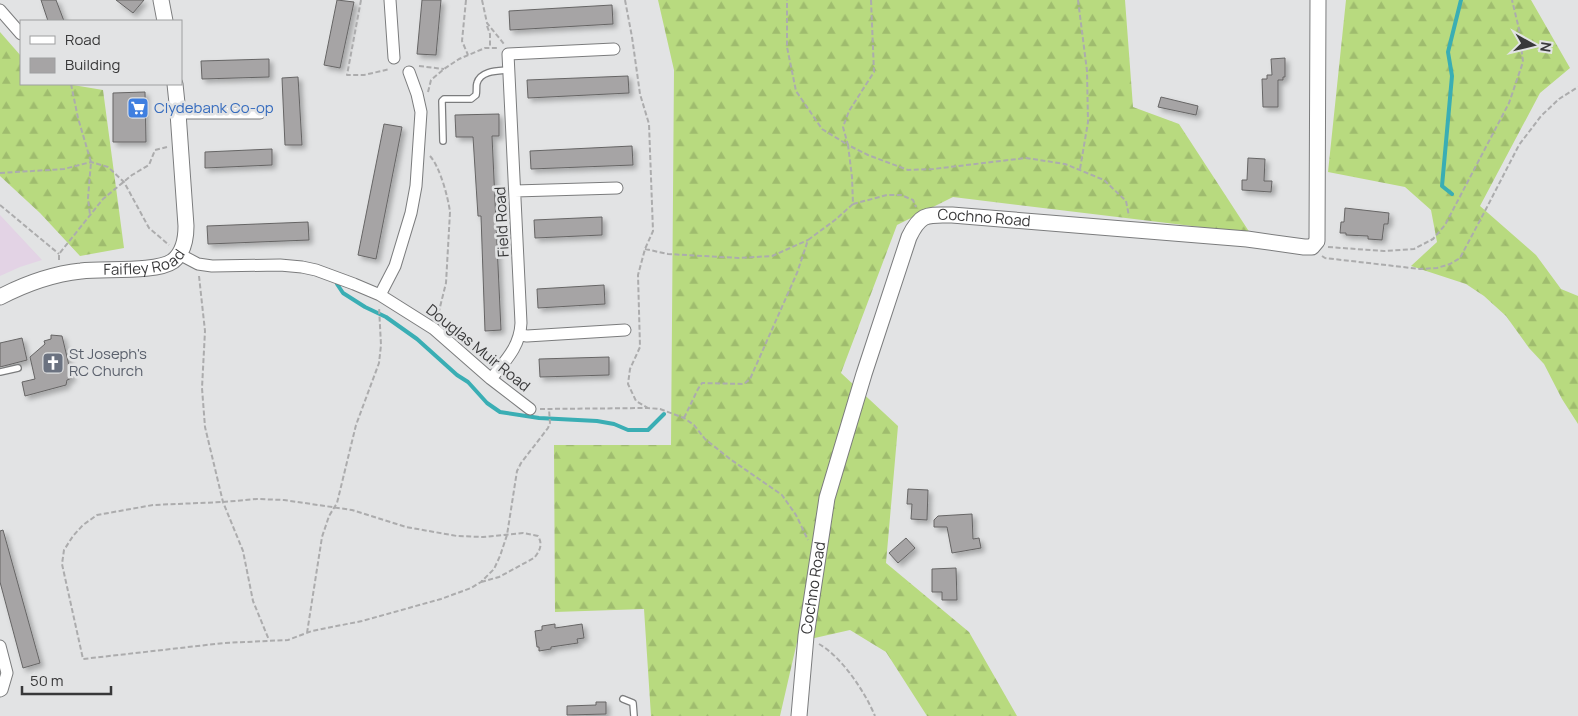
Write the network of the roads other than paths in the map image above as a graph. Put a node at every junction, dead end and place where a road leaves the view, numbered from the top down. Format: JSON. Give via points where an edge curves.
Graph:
{"nodes":[{"id":1,"x":161,"y":0,"type":"edge"},
{"id":2,"x":390,"y":0,"type":"edge"},
{"id":3,"x":1318,"y":0,"type":"edge"},
{"id":4,"x":0,"y":10,"type":"edge"},
{"id":5,"x":165,"y":20,"type":"edge"},
{"id":6,"x":20,"y":33,"type":"edge"},
{"id":7,"x":614,"y":49,"type":"dead end"},
{"id":8,"x":396,"y":62,"type":"road end"},
{"id":9,"x":413,"y":69,"type":"road end"},
{"id":10,"x":509,"y":70,"type":"junction"},
{"id":11,"x":174,"y":85,"type":"edge"},
{"id":12,"x":178,"y":113,"type":"junction"},
{"id":13,"x":260,"y":113,"type":"dead end"},
{"id":14,"x":443,"y":141,"type":"dead end"},
{"id":15,"x":617,"y":188,"type":"dead end"},
{"id":16,"x":515,"y":191,"type":"junction"},
{"id":17,"x":179,"y":254,"type":"junction"},
{"id":18,"x":1,"y":294,"type":"edge"},
{"id":19,"x":379,"y":301,"type":"junction"},
{"id":20,"x":625,"y":330,"type":"dead end"},
{"id":21,"x":521,"y":335,"type":"junction"},
{"id":22,"x":18,"y":368,"type":"dead end"},
{"id":23,"x":0,"y":372,"type":"edge"},
{"id":24,"x":491,"y":379,"type":"junction"},
{"id":25,"x":530,"y":409,"type":"road end"},
{"id":26,"x":0,"y":646,"type":"edge"},
{"id":27,"x":0,"y":691,"type":"edge"},
{"id":28,"x":623,"y":699,"type":"dead end"},
{"id":29,"x":634,"y":716,"type":"edge"},
{"id":30,"x":799,"y":716,"type":"edge"}],
"edges":[{"from":1,"to":5,"type":"street"},
{"from":2,"to":8,"type":"street"},
{"from":3,"to":30,"type":"street","name":"Cochno Road","via":[[1314,244],[1304,247],[1247,239],[952,215],[930,216],[915,225],[827,498],[806,636]]},
{"from":4,"to":6,"type":"street"},
{"from":7,"to":10,"type":"street","name":"Field Road","via":[[508,54]]},
{"from":9,"to":19,"type":"street","via":[[420,104],[416,186],[404,239]]},
{"from":10,"to":14,"type":"lane","via":[[482,76],[477,82],[476,95],[471,98],[442,101]]},
{"from":10,"to":16,"type":"street","name":"Field Road"},
{"from":11,"to":12,"type":"street","name":"Faifley Road"},
{"from":12,"to":13,"type":"street"},
{"from":12,"to":17,"type":"street","name":"Faifley Road","via":[[186,226],[186,238]]},
{"from":15,"to":16,"type":"street"},
{"from":16,"to":21,"type":"street","name":"Field Road"},
{"from":17,"to":18,"type":"street","name":"Faifley Road","via":[[167,264],[151,268],[73,272]]},
{"from":17,"to":19,"type":"street","name":"Douglas Muir Road","via":[[198,264],[212,266],[280,265],[316,270],[354,284]]},
{"from":19,"to":24,"type":"street","name":"Douglas Muir Road","via":[[434,329]]},
{"from":20,"to":21,"type":"street"},
{"from":21,"to":24,"type":"street"},
{"from":22,"to":23,"type":"lane"},
{"from":24,"to":25,"type":"street","name":"Douglas Muir Road"},
{"from":26,"to":27,"type":"street","via":[[7,673]]},
{"from":28,"to":29,"type":"lane","via":[[633,703]]}]}
